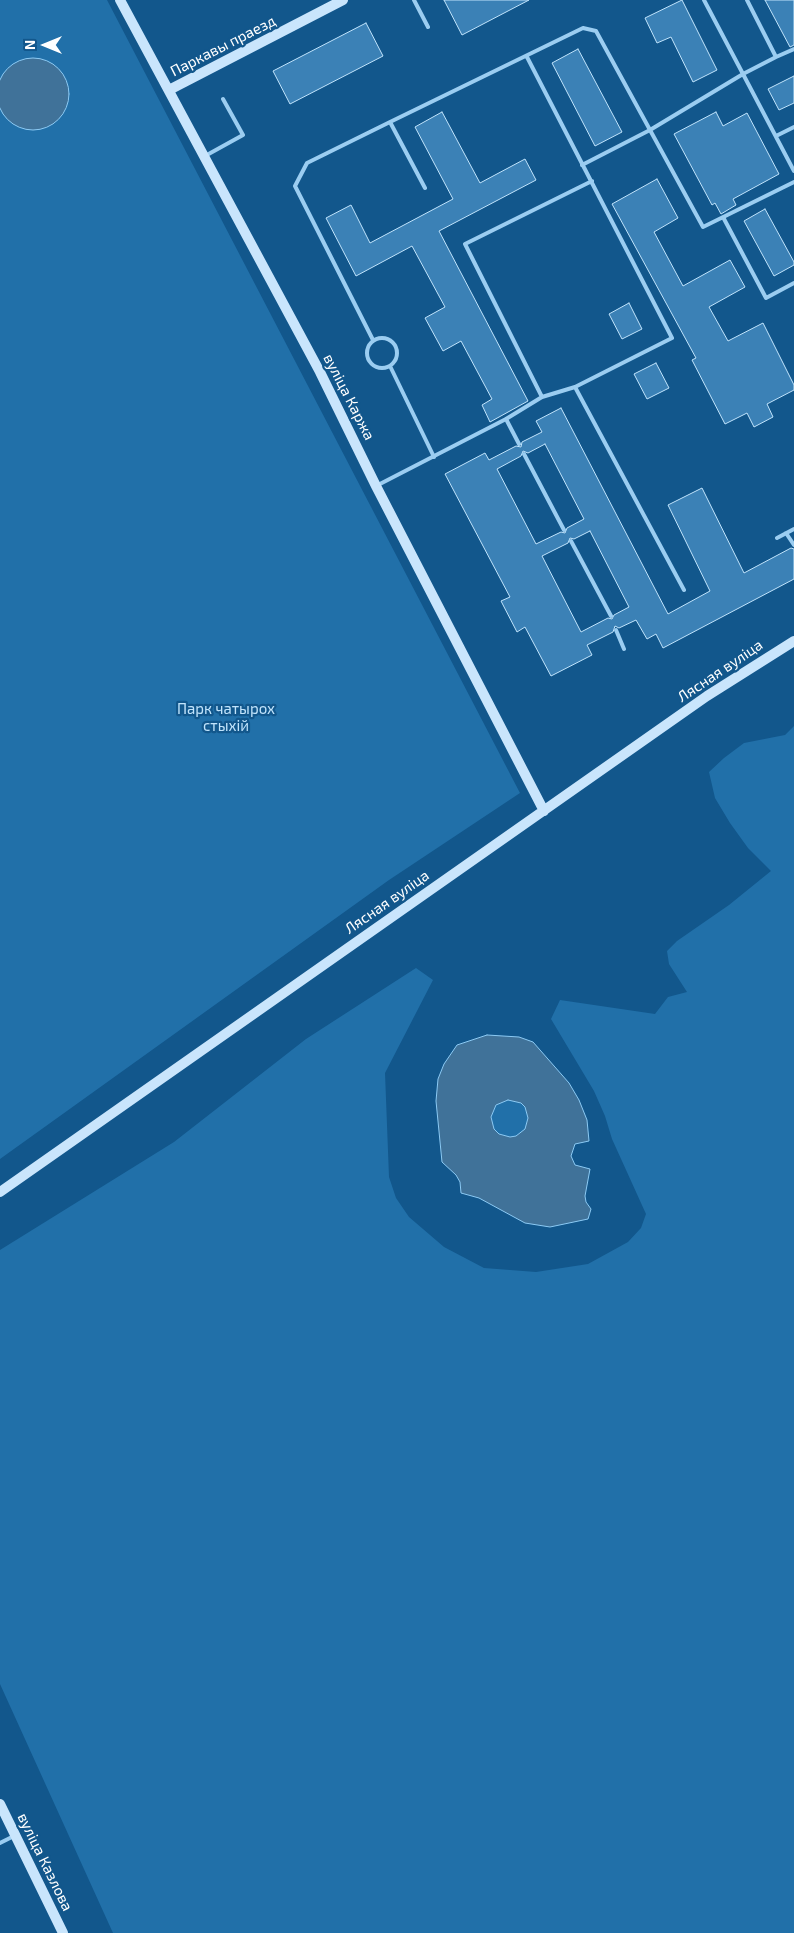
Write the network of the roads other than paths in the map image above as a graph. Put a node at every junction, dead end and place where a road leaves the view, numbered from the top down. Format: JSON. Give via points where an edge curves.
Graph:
{"nodes":[{"id":1,"x":120,"y":0,"type":"edge"},
{"id":2,"x":343,"y":0,"type":"edge"},
{"id":3,"x":414,"y":0,"type":"edge"},
{"id":4,"x":704,"y":0,"type":"edge"},
{"id":5,"x":747,"y":0,"type":"edge"},
{"id":6,"x":428,"y":27,"type":"dead end"},
{"id":7,"x":794,"y":49,"type":"edge"},
{"id":8,"x":776,"y":56,"type":"junction"},
{"id":9,"x":527,"y":57,"type":"junction"},
{"id":10,"x":743,"y":74,"type":"junction"},
{"id":11,"x":170,"y":90,"type":"junction"},
{"id":12,"x":223,"y":98,"type":"dead end"},
{"id":13,"x":390,"y":122,"type":"junction"},
{"id":14,"x":794,"y":127,"type":"edge"},
{"id":15,"x":650,"y":130,"type":"junction"},
{"id":16,"x":776,"y":136,"type":"junction"},
{"id":17,"x":205,"y":156,"type":"junction"},
{"id":18,"x":582,"y":165,"type":"junction"},
{"id":19,"x":794,"y":172,"type":"edge"},
{"id":20,"x":592,"y":181,"type":"junction"},
{"id":21,"x":794,"y":182,"type":"edge"},
{"id":22,"x":425,"y":188,"type":"dead end"},
{"id":23,"x":723,"y":217,"type":"junction"},
{"id":24,"x":794,"y":283,"type":"edge"},
{"id":25,"x":373,"y":340,"type":"junction"},
{"id":26,"x":390,"y":366,"type":"junction"},
{"id":27,"x":575,"y":387,"type":"junction"},
{"id":28,"x":542,"y":397,"type":"junction"},
{"id":29,"x":506,"y":419,"type":"junction"},
{"id":30,"x":519,"y":444,"type":"dead end"},
{"id":31,"x":524,"y":454,"type":"dead end"},
{"id":32,"x":434,"y":457,"type":"junction"},
{"id":33,"x":376,"y":486,"type":"junction"},
{"id":34,"x":564,"y":530,"type":"dead end"},
{"id":35,"x":794,"y":530,"type":"edge"},
{"id":36,"x":786,"y":533,"type":"junction"},
{"id":37,"x":777,"y":538,"type":"dead end"},
{"id":38,"x":570,"y":541,"type":"dead end"},
{"id":39,"x":794,"y":546,"type":"edge"},
{"id":40,"x":684,"y":590,"type":"dead end"},
{"id":41,"x":611,"y":616,"type":"dead end"},
{"id":42,"x":616,"y":630,"type":"dead end"},
{"id":43,"x":794,"y":641,"type":"edge"},
{"id":44,"x":624,"y":649,"type":"dead end"},
{"id":45,"x":544,"y":811,"type":"junction"},
{"id":46,"x":0,"y":1192,"type":"edge"},
{"id":47,"x":0,"y":1804,"type":"edge"},
{"id":48,"x":16,"y":1835,"type":"junction"},
{"id":49,"x":0,"y":1843,"type":"edge"},
{"id":50,"x":62,"y":1933,"type":"edge"}],
"edges":[{"from":1,"to":11,"type":"main road","name":"вуліца Каржа"},
{"from":2,"to":11,"type":"main road","name":"Паркавы праезд"},
{"from":3,"to":6,"type":"lane"},
{"from":4,"to":10,"type":"lane"},
{"from":5,"to":8,"type":"lane"},
{"from":7,"to":8,"type":"lane"},
{"from":8,"to":10,"type":"lane"},
{"from":9,"to":13,"type":"lane"},
{"from":9,"to":15,"type":"lane","via":[[584,28],[596,31]]},
{"from":9,"to":18,"type":"lane"},
{"from":10,"to":15,"type":"lane"},
{"from":10,"to":16,"type":"lane"},
{"from":11,"to":17,"type":"main road","name":"вуліца Каржа"},
{"from":12,"to":17,"type":"lane","via":[[243,135]]},
{"from":13,"to":22,"type":"lane"},
{"from":13,"to":25,"type":"lane","via":[[307,163],[295,186]]},
{"from":14,"to":16,"type":"lane"},
{"from":15,"to":18,"type":"lane"},
{"from":15,"to":23,"type":"lane","via":[[703,227]]},
{"from":16,"to":19,"type":"lane"},
{"from":17,"to":33,"type":"main road","name":"вуліца Каржа","via":[[320,372]]},
{"from":18,"to":20,"type":"lane"},
{"from":20,"to":27,"type":"lane","via":[[672,338]]},
{"from":20,"to":28,"type":"lane","via":[[465,244]]},
{"from":21,"to":23,"type":"lane"},
{"from":23,"to":24,"type":"lane","via":[[766,298]]},
{"from":25,"to":26,"type":"lane","via":[[367,349],[368,359],[375,367]]},
{"from":25,"to":26,"type":"lane","via":[[387,338],[395,344],[396,359]]},
{"from":26,"to":32,"type":"lane"},
{"from":27,"to":28,"type":"lane"},
{"from":27,"to":40,"type":"lane"},
{"from":28,"to":29,"type":"lane"},
{"from":29,"to":30,"type":"lane"},
{"from":29,"to":32,"type":"lane"},
{"from":31,"to":34,"type":"lane"},
{"from":32,"to":33,"type":"lane"},
{"from":33,"to":45,"type":"main road","name":"вуліца Каржа"},
{"from":35,"to":36,"type":"lane"},
{"from":36,"to":37,"type":"lane"},
{"from":36,"to":39,"type":"lane"},
{"from":38,"to":41,"type":"lane"},
{"from":42,"to":44,"type":"lane"},
{"from":43,"to":45,"type":"main road","name":"Лясная вуліца","via":[[707,696]]},
{"from":45,"to":46,"type":"main road","name":"Лясная вуліца"},
{"from":47,"to":48,"type":"main road","name":"вуліца Казлова"},
{"from":48,"to":49,"type":"lane"},
{"from":48,"to":50,"type":"main road","name":"вуліца Казлова"}]}
